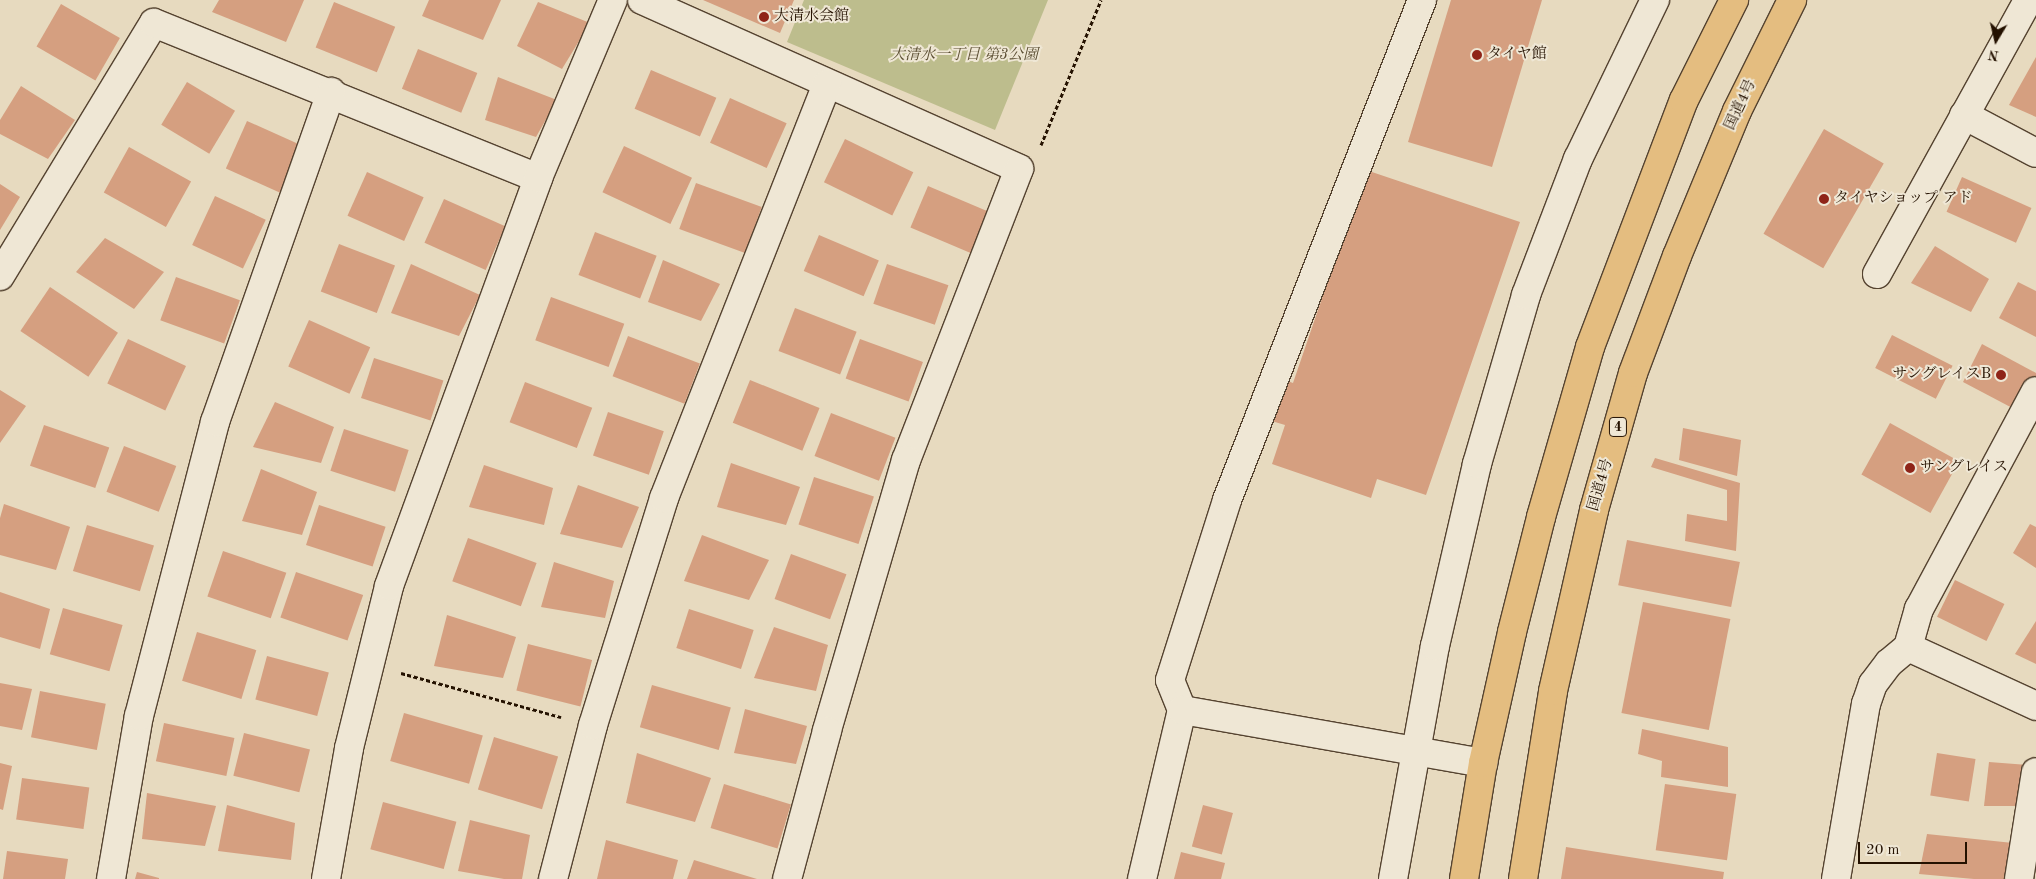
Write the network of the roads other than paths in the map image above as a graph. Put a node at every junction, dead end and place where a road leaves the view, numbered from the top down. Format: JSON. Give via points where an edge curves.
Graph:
{"nodes":[{"id":1,"x":612,"y":0,"type":"edge"},
{"id":2,"x":642,"y":0,"type":"edge"},
{"id":3,"x":1422,"y":0,"type":"edge"},
{"id":4,"x":1655,"y":0,"type":"edge"},
{"id":5,"x":1734,"y":0,"type":"edge"},
{"id":6,"x":1792,"y":0,"type":"edge"},
{"id":7,"x":2028,"y":0,"type":"edge"},
{"id":8,"x":827,"y":84,"type":"junction"},
{"id":9,"x":331,"y":92,"type":"junction"},
{"id":10,"x":1964,"y":115,"type":"junction"},
{"id":11,"x":2036,"y":153,"type":"edge"},
{"id":12,"x":538,"y":178,"type":"junction"},
{"id":13,"x":1877,"y":274,"type":"dead end"},
{"id":14,"x":0,"y":276,"type":"edge"},
{"id":15,"x":2036,"y":391,"type":"edge"},
{"id":16,"x":1908,"y":647,"type":"junction"},
{"id":17,"x":2036,"y":706,"type":"edge"},
{"id":18,"x":1182,"y":710,"type":"junction"},
{"id":19,"x":1415,"y":750,"type":"junction"},
{"id":20,"x":1483,"y":763,"type":"junction"},
{"id":21,"x":2036,"y":772,"type":"edge"},
{"id":22,"x":111,"y":879,"type":"edge"},
{"id":23,"x":326,"y":879,"type":"edge"},
{"id":24,"x":553,"y":879,"type":"edge"},
{"id":25,"x":787,"y":879,"type":"edge"},
{"id":26,"x":1142,"y":879,"type":"edge"},
{"id":27,"x":1393,"y":879,"type":"edge"},
{"id":28,"x":1464,"y":879,"type":"edge"},
{"id":29,"x":1523,"y":879,"type":"edge"},
{"id":30,"x":1836,"y":879,"type":"edge"},
{"id":31,"x":2018,"y":879,"type":"edge"}],
"edges":[{"from":1,"to":12,"type":"street"},
{"from":2,"to":8,"type":"street"},
{"from":3,"to":18,"type":"street","via":[[1227,500],[1170,680]]},
{"from":4,"to":19,"type":"street","via":[[1578,159],[1526,295],[1477,464]]},
{"from":5,"to":20,"type":"highway","via":[[1684,100],[1590,347],[1541,517]]},
{"from":6,"to":29,"type":"highway","name":"国道4号","number":"4","via":[[1737,111],[1676,256],[1633,373],[1594,510],[1553,690]]},
{"from":7,"to":10,"type":"street"},
{"from":8,"to":24,"type":"street","via":[[664,498],[593,725]]},
{"from":8,"to":25,"type":"street","via":[[1019,170],[906,460]]},
{"from":9,"to":12,"type":"street"},
{"from":9,"to":14,"type":"street","via":[[154,23]]},
{"from":9,"to":22,"type":"street","via":[[215,422],[139,716]]},
{"from":10,"to":11,"type":"street"},
{"from":10,"to":13,"type":"street"},
{"from":12,"to":23,"type":"street","via":[[389,586],[349,748]]},
{"from":15,"to":16,"type":"street","via":[[1919,609]]},
{"from":16,"to":17,"type":"street"},
{"from":16,"to":30,"type":"street","via":[[1889,663],[1873,684],[1866,704]]},
{"from":18,"to":19,"type":"street"},
{"from":18,"to":26,"type":"street"},
{"from":19,"to":20,"type":"street"},
{"from":19,"to":27,"type":"street"},
{"from":20,"to":28,"type":"highway"},
{"from":21,"to":31,"type":"street"}]}
